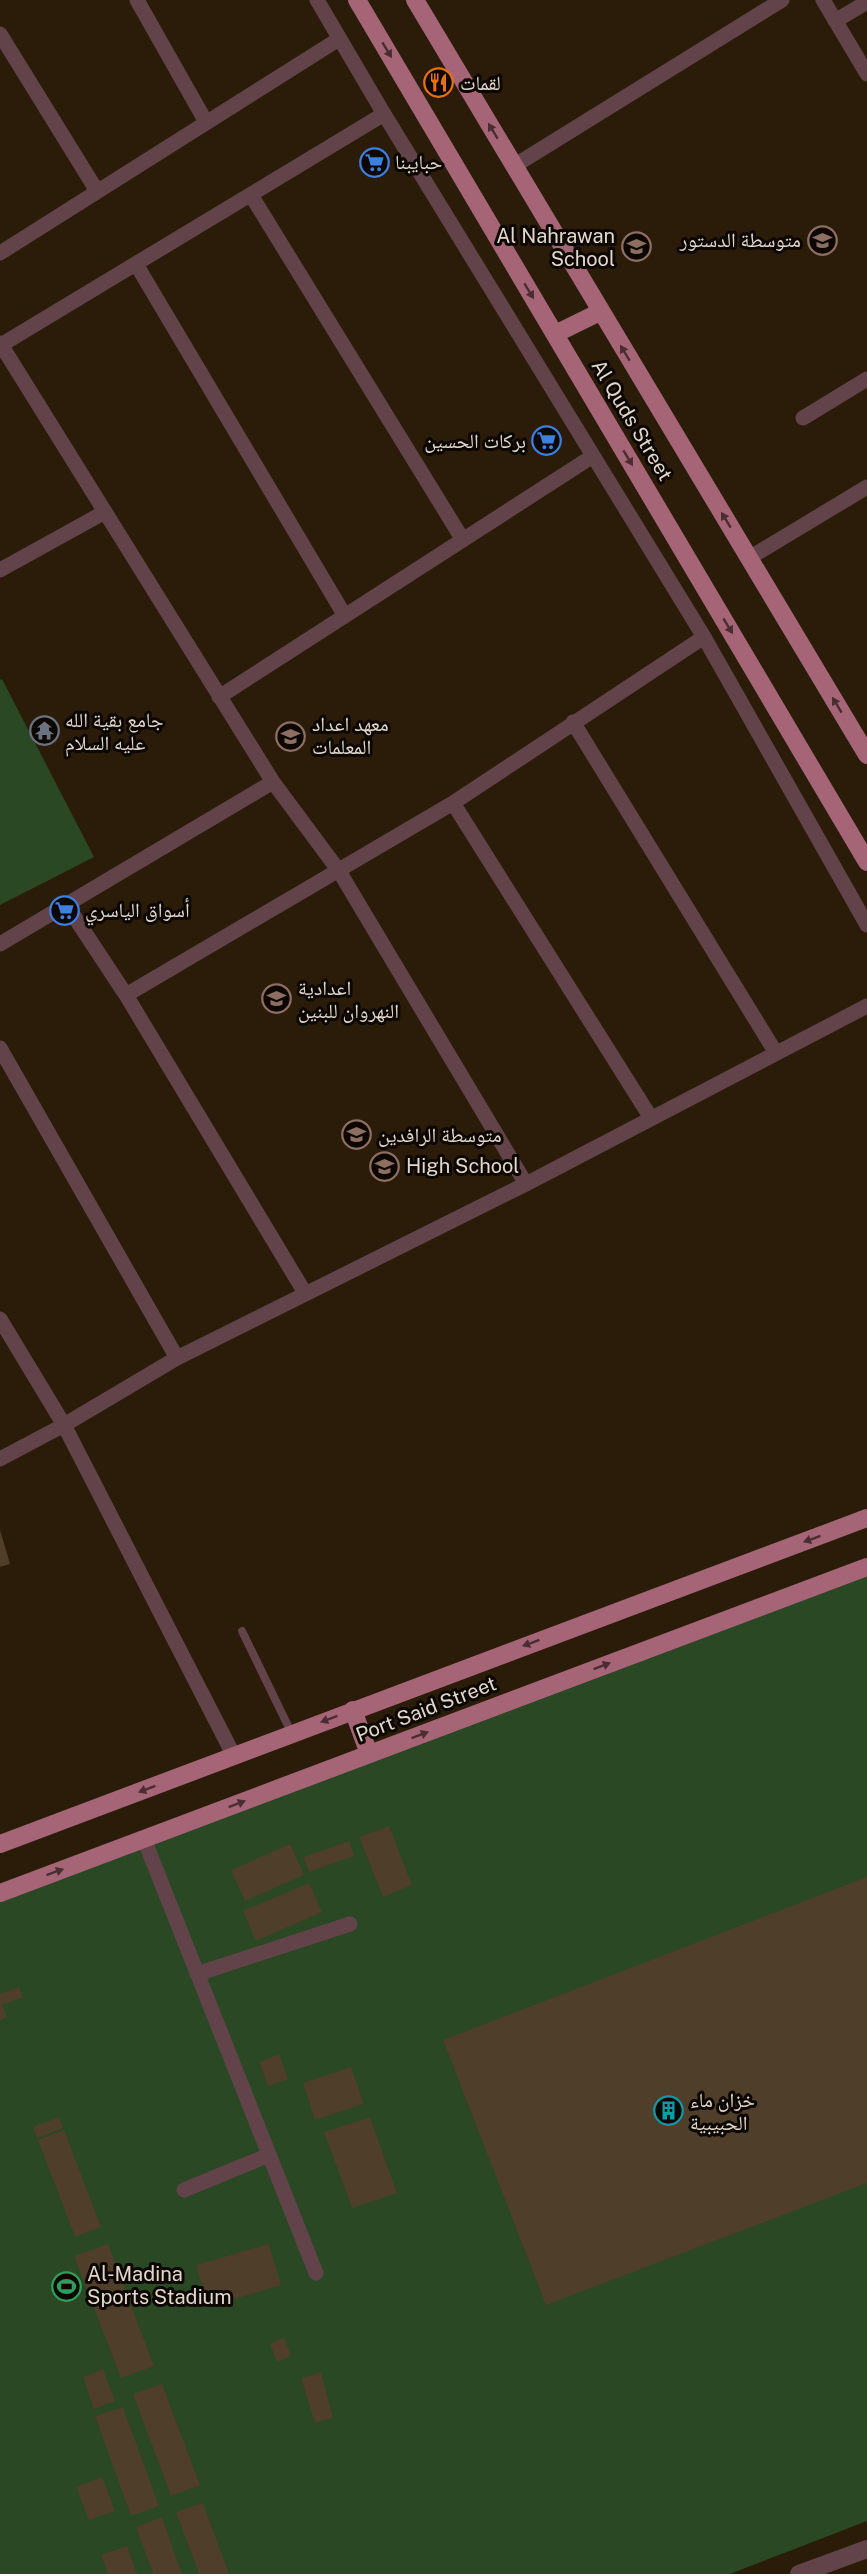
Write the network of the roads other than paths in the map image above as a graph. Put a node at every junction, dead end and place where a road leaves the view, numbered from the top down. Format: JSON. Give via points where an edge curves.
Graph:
{"nodes":[{"id":1,"x":137,"y":0,"type":"edge"},
{"id":2,"x":317,"y":0,"type":"edge"},
{"id":3,"x":357,"y":0,"type":"edge"},
{"id":4,"x":414,"y":0,"type":"edge"},
{"id":5,"x":783,"y":0,"type":"edge"},
{"id":6,"x":823,"y":0,"type":"edge"},
{"id":7,"x":867,"y":2,"type":"edge"},
{"id":8,"x":835,"y":21,"type":"junction"},
{"id":9,"x":0,"y":34,"type":"edge"},
{"id":10,"x":339,"y":39,"type":"junction"},
{"id":11,"x":867,"y":74,"type":"edge"},
{"id":12,"x":384,"y":114,"type":"junction"},
{"id":13,"x":206,"y":122,"type":"junction"},
{"id":14,"x":514,"y":166,"type":"junction"},
{"id":15,"x":97,"y":191,"type":"junction"},
{"id":16,"x":251,"y":195,"type":"junction"},
{"id":17,"x":0,"y":253,"type":"edge"},
{"id":18,"x":136,"y":264,"type":"junction"},
{"id":19,"x":600,"y":312,"type":"junction"},
{"id":20,"x":555,"y":334,"type":"junction"},
{"id":21,"x":1,"y":344,"type":"edge"},
{"id":22,"x":867,"y":379,"type":"edge"},
{"id":23,"x":802,"y":418,"type":"dead end"},
{"id":24,"x":593,"y":456,"type":"junction"},
{"id":25,"x":867,"y":487,"type":"edge"},
{"id":26,"x":105,"y":512,"type":"junction"},
{"id":27,"x":463,"y":540,"type":"junction"},
{"id":28,"x":749,"y":558,"type":"junction"},
{"id":29,"x":0,"y":570,"type":"edge"},
{"id":30,"x":345,"y":616,"type":"junction"},
{"id":31,"x":704,"y":637,"type":"junction"},
{"id":32,"x":219,"y":697,"type":"junction"},
{"id":33,"x":573,"y":722,"type":"junction"},
{"id":34,"x":867,"y":755,"type":"edge"},
{"id":35,"x":273,"y":782,"type":"junction"},
{"id":36,"x":453,"y":803,"type":"junction"},
{"id":37,"x":867,"y":862,"type":"edge"},
{"id":38,"x":339,"y":870,"type":"junction"},
{"id":39,"x":66,"y":904,"type":"junction"},
{"id":40,"x":867,"y":925,"type":"edge"},
{"id":41,"x":0,"y":944,"type":"edge"},
{"id":42,"x":126,"y":995,"type":"junction"},
{"id":43,"x":867,"y":1006,"type":"edge"},
{"id":44,"x":0,"y":1048,"type":"edge"},
{"id":45,"x":776,"y":1053,"type":"junction"},
{"id":46,"x":651,"y":1118,"type":"junction"},
{"id":47,"x":526,"y":1184,"type":"junction"},
{"id":48,"x":305,"y":1293,"type":"junction"},
{"id":49,"x":0,"y":1319,"type":"edge"},
{"id":50,"x":177,"y":1358,"type":"junction"},
{"id":51,"x":64,"y":1425,"type":"junction"},
{"id":52,"x":0,"y":1459,"type":"edge"},
{"id":53,"x":867,"y":1518,"type":"edge"},
{"id":54,"x":867,"y":1567,"type":"edge"},
{"id":55,"x":242,"y":1631,"type":"dead end"},
{"id":56,"x":353,"y":1710,"type":"junction"},
{"id":57,"x":292,"y":1734,"type":"junction"},
{"id":58,"x":369,"y":1754,"type":"junction"},
{"id":59,"x":234,"y":1756,"type":"junction"},
{"id":60,"x":144,"y":1839,"type":"junction"},
{"id":61,"x":0,"y":1844,"type":"edge"},
{"id":62,"x":0,"y":1893,"type":"edge"},
{"id":63,"x":350,"y":1924,"type":"dead end"},
{"id":64,"x":197,"y":1974,"type":"junction"},
{"id":65,"x":269,"y":2155,"type":"junction"},
{"id":66,"x":184,"y":2190,"type":"dead end"},
{"id":67,"x":316,"y":2273,"type":"dead end"},
{"id":68,"x":867,"y":2549,"type":"edge"},
{"id":69,"x":799,"y":2574,"type":"edge"}],
"edges":[{"from":1,"to":13,"type":"street"},
{"from":2,"to":10,"type":"street"},
{"from":3,"to":20,"type":"main road","name":"Al Quds Street","one_way":true},
{"from":14,"to":4,"type":"main road","name":"Al Quds Street","one_way":true},
{"from":5,"to":14,"type":"street"},
{"from":6,"to":8,"type":"street"},
{"from":7,"to":8,"type":"street"},
{"from":8,"to":11,"type":"street"},
{"from":9,"to":15,"type":"street"},
{"from":10,"to":12,"type":"street"},
{"from":10,"to":13,"type":"street"},
{"from":12,"to":16,"type":"street"},
{"from":12,"to":24,"type":"street"},
{"from":13,"to":15,"type":"street"},
{"from":14,"to":19,"type":"main road","name":"Al Quds Street"},
{"from":15,"to":17,"type":"street"},
{"from":16,"to":18,"type":"street"},
{"from":16,"to":27,"type":"street"},
{"from":18,"to":21,"type":"street"},
{"from":18,"to":30,"type":"street"},
{"from":19,"to":20,"type":"main road"},
{"from":28,"to":19,"type":"main road","name":"Al Quds Street","one_way":true},
{"from":20,"to":37,"type":"main road","name":"Al Quds Street","one_way":true},
{"from":21,"to":26,"type":"street"},
{"from":22,"to":23,"type":"street"},
{"from":24,"to":27,"type":"street"},
{"from":24,"to":31,"type":"street"},
{"from":25,"to":28,"type":"street"},
{"from":26,"to":29,"type":"street"},
{"from":26,"to":32,"type":"street"},
{"from":27,"to":30,"type":"street"},
{"from":34,"to":28,"type":"main road","name":"Al Quds Street","one_way":true},
{"from":30,"to":32,"type":"street"},
{"from":31,"to":33,"type":"street"},
{"from":31,"to":40,"type":"street"},
{"from":32,"to":35,"type":"street"},
{"from":33,"to":36,"type":"street"},
{"from":33,"to":45,"type":"street"},
{"from":35,"to":38,"type":"street"},
{"from":35,"to":39,"type":"street"},
{"from":36,"to":38,"type":"street"},
{"from":36,"to":46,"type":"street"},
{"from":38,"to":42,"type":"street"},
{"from":38,"to":47,"type":"street"},
{"from":39,"to":41,"type":"street"},
{"from":39,"to":42,"type":"street"},
{"from":42,"to":48,"type":"street"},
{"from":43,"to":45,"type":"street"},
{"from":44,"to":50,"type":"street"},
{"from":45,"to":46,"type":"street"},
{"from":46,"to":47,"type":"street"},
{"from":47,"to":48,"type":"street"},
{"from":48,"to":50,"type":"street"},
{"from":49,"to":51,"type":"street"},
{"from":50,"to":51,"type":"street"},
{"from":51,"to":52,"type":"street"},
{"from":51,"to":59,"type":"street"},
{"from":53,"to":56,"type":"main road","name":"Port Said Street","one_way":true},
{"from":58,"to":54,"type":"main road","name":"Port Said Street","one_way":true},
{"from":55,"to":57,"type":"lane"},
{"from":56,"to":57,"type":"main road","name":"Port Said Street","one_way":true},
{"from":56,"to":58,"type":"main road"},
{"from":57,"to":59,"type":"main road","name":"Port Said Street"},
{"from":60,"to":58,"type":"main road","name":"Port Said Street","one_way":true},
{"from":59,"to":61,"type":"main road","name":"Port Said Street","one_way":true},
{"from":62,"to":60,"type":"main road","name":"Port Said Street","one_way":true},
{"from":60,"to":64,"type":"street"},
{"from":63,"to":64,"type":"street"},
{"from":64,"to":65,"type":"street"},
{"from":65,"to":66,"type":"street"},
{"from":65,"to":67,"type":"street"},
{"from":68,"to":69,"type":"street"}]}
